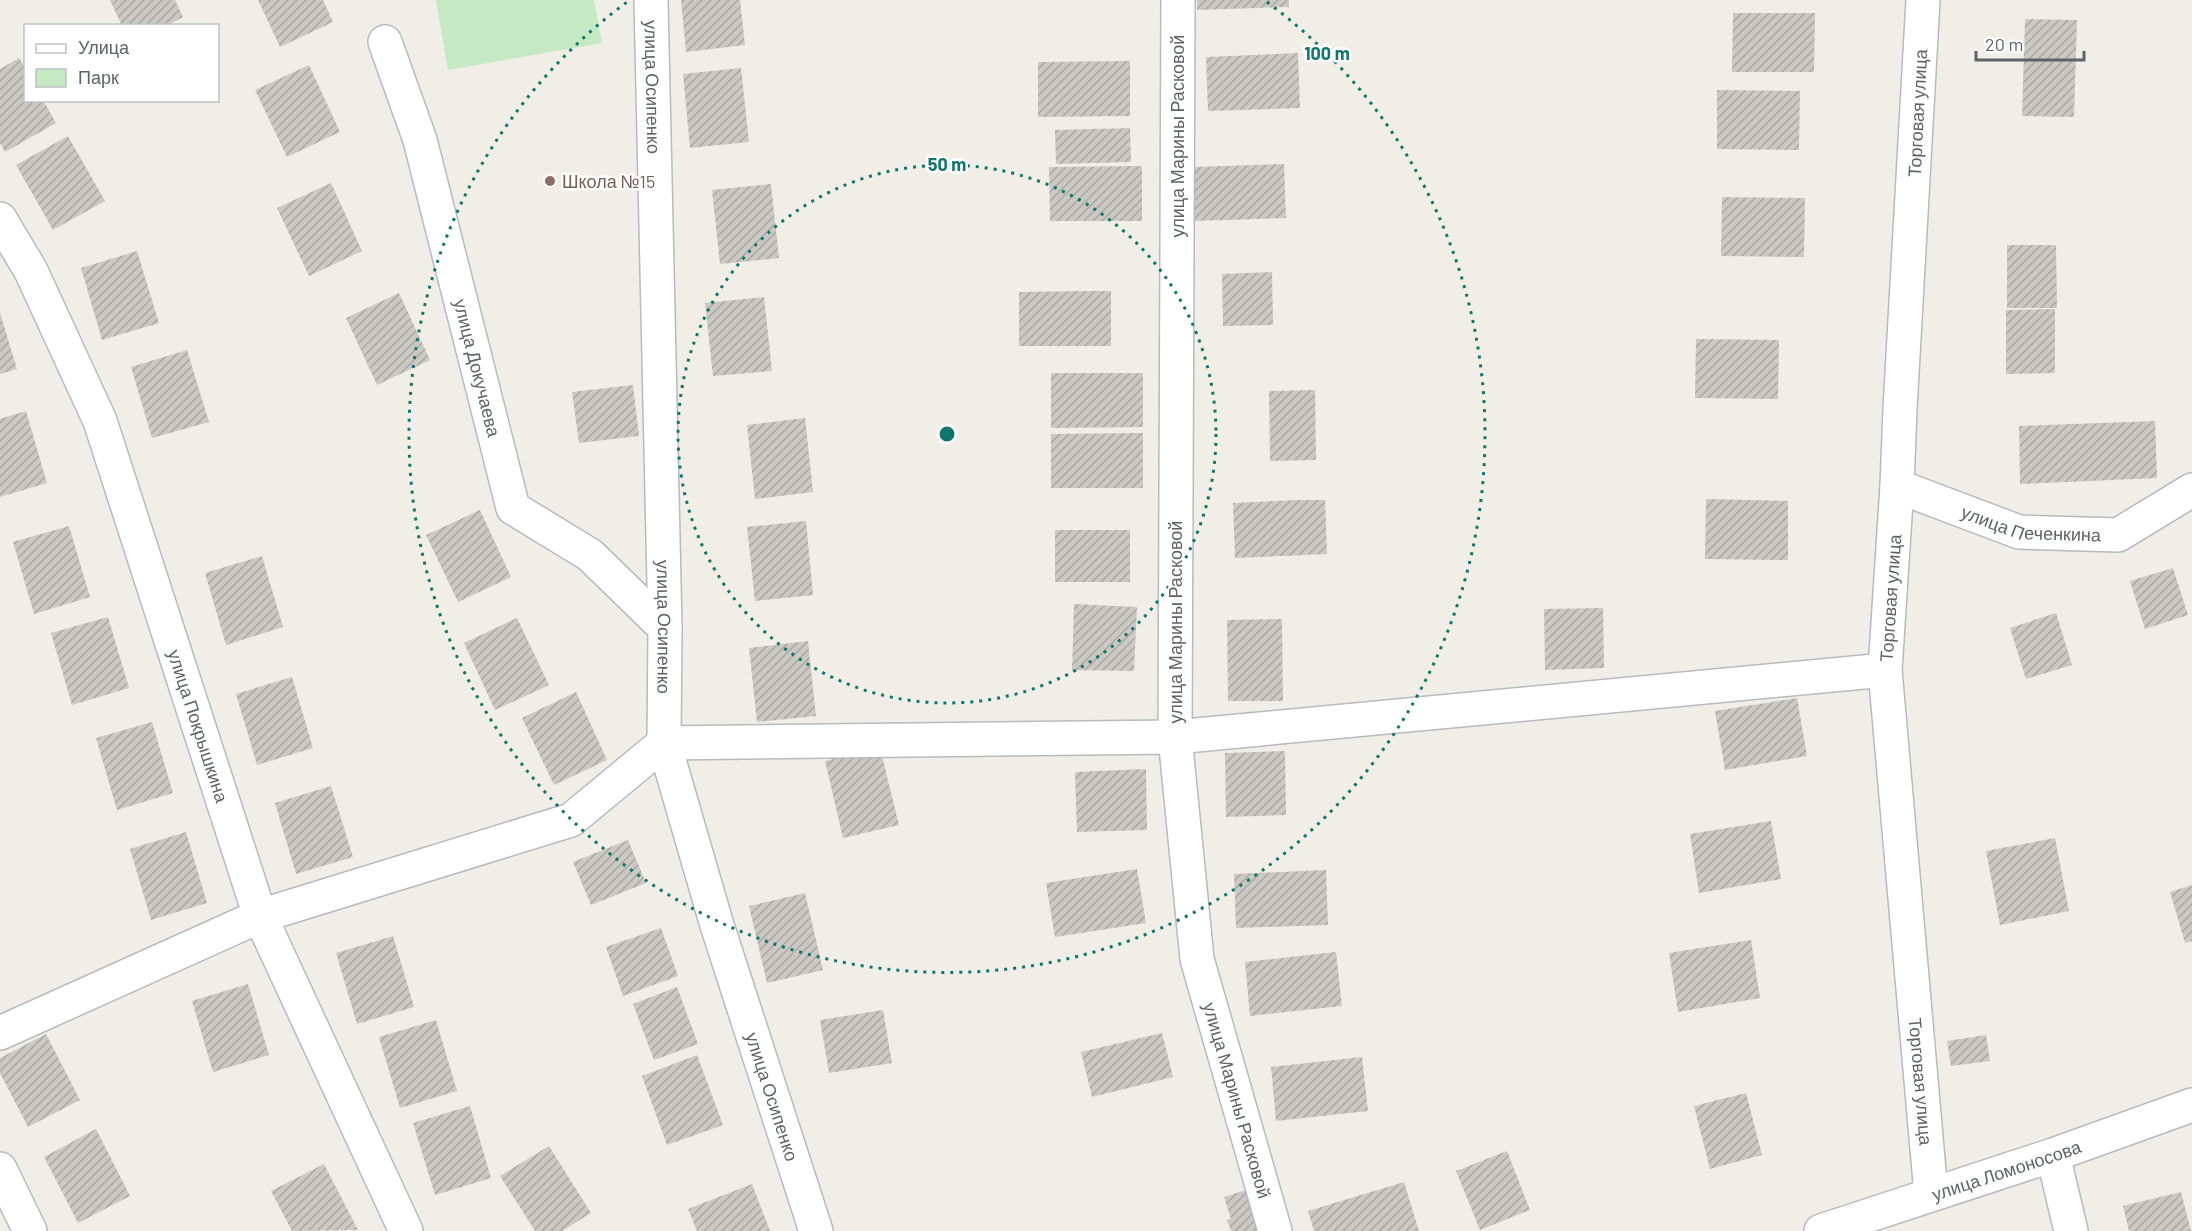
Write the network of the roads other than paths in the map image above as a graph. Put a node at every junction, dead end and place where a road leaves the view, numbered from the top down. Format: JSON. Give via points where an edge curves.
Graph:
{"nodes":[{"id":1,"x":651,"y":0,"type":"edge"},
{"id":2,"x":1178,"y":0,"type":"edge"},
{"id":3,"x":1923,"y":0,"type":"edge"},
{"id":4,"x":385,"y":42,"type":"dead end"},
{"id":5,"x":0,"y":219,"type":"edge"},
{"id":6,"x":1898,"y":486,"type":"junction"},
{"id":7,"x":2192,"y":490,"type":"edge"},
{"id":8,"x":665,"y":628,"type":"junction"},
{"id":9,"x":1885,"y":670,"type":"junction"},
{"id":10,"x":1175,"y":737,"type":"junction"},
{"id":11,"x":664,"y":743,"type":"junction"},
{"id":12,"x":260,"y":916,"type":"junction"},
{"id":13,"x":0,"y":1033,"type":"edge"},
{"id":14,"x":2192,"y":1105,"type":"edge"},
{"id":15,"x":2053,"y":1155,"type":"junction"},
{"id":16,"x":0,"y":1169,"type":"edge"},
{"id":17,"x":1931,"y":1194,"type":"junction"},
{"id":18,"x":30,"y":1231,"type":"edge"},
{"id":19,"x":406,"y":1231,"type":"edge"},
{"id":20,"x":816,"y":1231,"type":"edge"},
{"id":21,"x":1275,"y":1231,"type":"edge"},
{"id":22,"x":1821,"y":1231,"type":"edge"},
{"id":23,"x":2071,"y":1231,"type":"edge"}],
"edges":[{"from":1,"to":8,"type":"street","name":"улица Осипенко"},
{"from":2,"to":10,"type":"street","name":"улица Марины Расковой"},
{"from":3,"to":6,"type":"street","name":"Торговая улица"},
{"from":4,"to":8,"type":"street","name":"улица Докучаева","via":[[420,141],[513,508],[590,555]]},
{"from":5,"to":12,"type":"street","name":"улица Покрышкина","via":[[31,271],[100,421]]},
{"from":6,"to":7,"type":"street","name":"улица Печенкина","via":[[2019,532],[2118,536]]},
{"from":6,"to":9,"type":"street","name":"Торговая улица"},
{"from":8,"to":11,"type":"street","name":"улица Осипенко"},
{"from":9,"to":10,"type":"street"},
{"from":9,"to":17,"type":"street","name":"Торговая улица"},
{"from":10,"to":11,"type":"street"},
{"from":10,"to":21,"type":"street","name":"улица Марины Расковой","via":[[1197,959]]},
{"from":11,"to":12,"type":"street","via":[[571,820]]},
{"from":11,"to":20,"type":"street","name":"улица Осипенко","via":[[716,922]]},
{"from":12,"to":13,"type":"street"},
{"from":12,"to":19,"type":"street","name":"улица Покрышкина"},
{"from":14,"to":15,"type":"street","name":"улица Ломоносова"},
{"from":15,"to":17,"type":"street","name":"улица Ломоносова"},
{"from":15,"to":23,"type":"street"},
{"from":16,"to":18,"type":"street"},
{"from":17,"to":22,"type":"street","name":"улица Ломоносова"}]}
